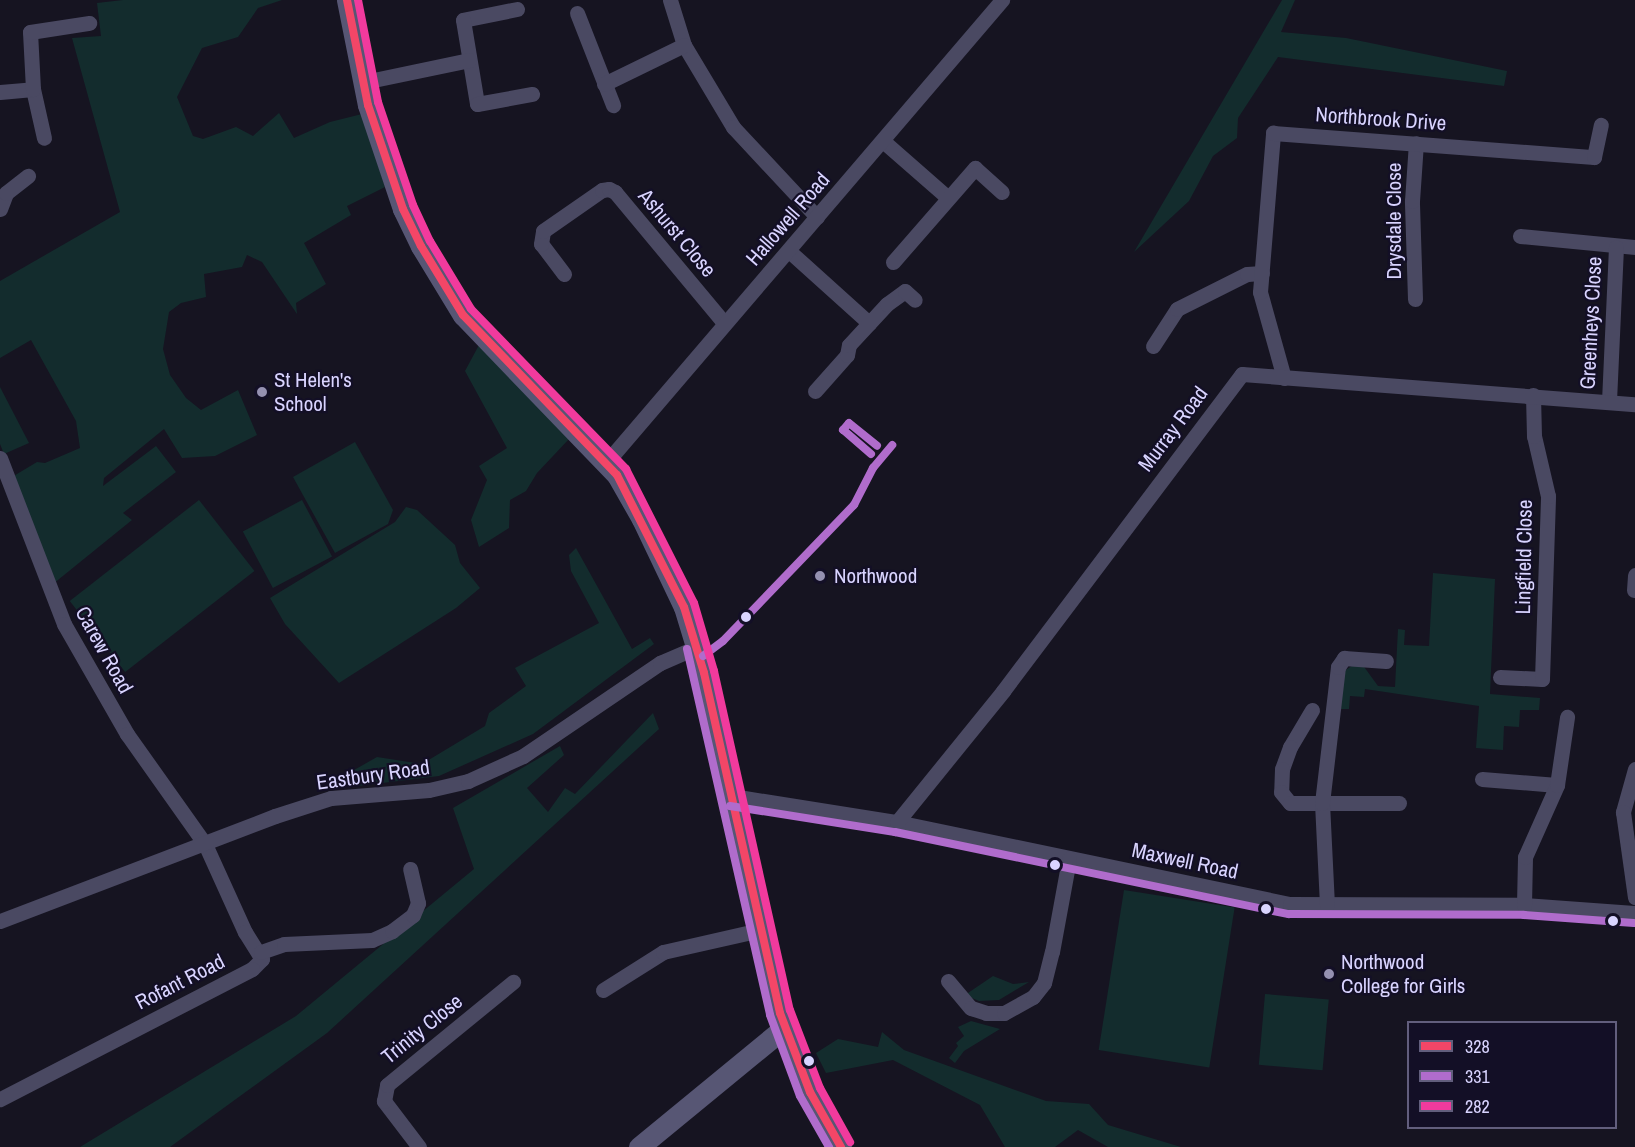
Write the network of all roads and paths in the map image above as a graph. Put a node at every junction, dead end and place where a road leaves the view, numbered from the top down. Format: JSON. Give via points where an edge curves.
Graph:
{"nodes":[{"id":1,"x":347,"y":0,"type":"edge"},
{"id":2,"x":670,"y":0,"type":"edge"},
{"id":3,"x":1002,"y":0,"type":"edge"},
{"id":4,"x":517,"y":9,"type":"dead end"},
{"id":5,"x":577,"y":13,"type":"dead end"},
{"id":6,"x":89,"y":22,"type":"dead end"},
{"id":7,"x":684,"y":45,"type":"junction"},
{"id":8,"x":469,"y":60,"type":"junction"},
{"id":9,"x":364,"y":82,"type":"junction"},
{"id":10,"x":604,"y":84,"type":"junction"},
{"id":11,"x":33,"y":88,"type":"junction"},
{"id":12,"x":0,"y":92,"type":"edge"},
{"id":13,"x":532,"y":94,"type":"dead end"},
{"id":14,"x":613,"y":105,"type":"dead end"},
{"id":15,"x":1601,"y":125,"type":"dead end"},
{"id":16,"x":44,"y":138,"type":"dead end"},
{"id":17,"x":883,"y":141,"type":"junction"},
{"id":18,"x":1416,"y":143,"type":"junction"},
{"id":19,"x":28,"y":176,"type":"dead end"},
{"id":20,"x":1002,"y":192,"type":"dead end"},
{"id":21,"x":948,"y":198,"type":"junction"},
{"id":22,"x":0,"y":209,"type":"edge"},
{"id":23,"x":817,"y":217,"type":"junction"},
{"id":24,"x":1520,"y":236,"type":"dead end"},
{"id":25,"x":1616,"y":247,"type":"junction"},
{"id":26,"x":1635,"y":247,"type":"edge"},
{"id":27,"x":789,"y":251,"type":"junction"},
{"id":28,"x":893,"y":262,"type":"dead end"},
{"id":29,"x":1262,"y":273,"type":"junction"},
{"id":30,"x":564,"y":274,"type":"dead end"},
{"id":31,"x":1415,"y":299,"type":"dead end"},
{"id":32,"x":915,"y":300,"type":"dead end"},
{"id":33,"x":724,"y":323,"type":"junction"},
{"id":34,"x":869,"y":323,"type":"junction"},
{"id":35,"x":1153,"y":346,"type":"dead end"},
{"id":36,"x":1284,"y":378,"type":"junction"},
{"id":37,"x":815,"y":391,"type":"dead end"},
{"id":38,"x":1533,"y":395,"type":"junction"},
{"id":39,"x":1608,"y":401,"type":"junction"},
{"id":40,"x":1635,"y":404,"type":"edge"},
{"id":41,"x":0,"y":458,"type":"edge"},
{"id":42,"x":605,"y":464,"type":"junction"},
{"id":43,"x":698,"y":647,"type":"junction"},
{"id":44,"x":1386,"y":661,"type":"dead end"},
{"id":45,"x":1500,"y":677,"type":"dead end"},
{"id":46,"x":1312,"y":710,"type":"dead end"},
{"id":47,"x":1567,"y":717,"type":"dead end"},
{"id":48,"x":1635,"y":769,"type":"edge"},
{"id":49,"x":1482,"y":779,"type":"dead end"},
{"id":50,"x":1557,"y":785,"type":"junction"},
{"id":51,"x":732,"y":796,"type":"junction"},
{"id":52,"x":1322,"y":803,"type":"junction"},
{"id":53,"x":1399,"y":804,"type":"dead end"},
{"id":54,"x":897,"y":822,"type":"junction"},
{"id":55,"x":205,"y":844,"type":"junction"},
{"id":56,"x":1069,"y":858,"type":"junction"},
{"id":57,"x":410,"y":869,"type":"dead end"},
{"id":58,"x":1635,"y":897,"type":"edge"},
{"id":59,"x":1524,"y":905,"type":"junction"},
{"id":60,"x":1327,"y":906,"type":"junction"},
{"id":61,"x":1635,"y":913,"type":"edge"},
{"id":62,"x":0,"y":921,"type":"edge"},
{"id":63,"x":760,"y":930,"type":"junction"},
{"id":64,"x":261,"y":952,"type":"junction"},
{"id":65,"x":948,"y":981,"type":"dead end"},
{"id":66,"x":513,"y":982,"type":"dead end"},
{"id":67,"x":603,"y":990,"type":"dead end"},
{"id":68,"x":785,"y":1027,"type":"junction"},
{"id":69,"x":0,"y":1100,"type":"edge"},
{"id":70,"x":419,"y":1147,"type":"edge"},
{"id":71,"x":639,"y":1147,"type":"edge"},
{"id":72,"x":841,"y":1147,"type":"edge"}],
"edges":[{"from":1,"to":9,"type":"main road"},
{"from":2,"to":7,"type":"street"},
{"from":3,"to":17,"type":"street","name":"Hallowell Road"},
{"from":4,"to":8,"type":"street","via":[[463,20]]},
{"from":5,"to":10,"type":"street"},
{"from":6,"to":11,"type":"street","via":[[30,32]]},
{"from":7,"to":10,"type":"street"},
{"from":7,"to":23,"type":"street","via":[[733,127]]},
{"from":8,"to":9,"type":"street"},
{"from":8,"to":13,"type":"street","via":[[477,104]]},
{"from":9,"to":42,"type":"main road","via":[[403,210],[448,293],[490,346]]},
{"from":10,"to":14,"type":"street"},
{"from":11,"to":12,"type":"street"},
{"from":11,"to":16,"type":"street"},
{"from":15,"to":18,"type":"street","name":"Northbrook Drive","via":[[1594,157]]},
{"from":17,"to":21,"type":"street"},
{"from":17,"to":23,"type":"street","name":"Hallowell Road"},
{"from":18,"to":29,"type":"street","name":"Northbrook Drive","via":[[1273,133]]},
{"from":18,"to":31,"type":"street","name":"Drysdale Close","via":[[1412,201]]},
{"from":19,"to":22,"type":"street","via":[[6,193]]},
{"from":20,"to":21,"type":"street","via":[[975,168]]},
{"from":21,"to":28,"type":"street"},
{"from":23,"to":27,"type":"street","name":"Hallowell Road"},
{"from":24,"to":25,"type":"street","name":"Greenheys Close"},
{"from":25,"to":26,"type":"street","name":"Greenheys Close"},
{"from":25,"to":39,"type":"street","name":"Greenheys Close"},
{"from":27,"to":33,"type":"street","name":"Hallowell Road"},
{"from":27,"to":34,"type":"street"},
{"from":29,"to":35,"type":"street","via":[[1247,274],[1177,309]]},
{"from":29,"to":36,"type":"street","via":[[1260,292]]},
{"from":30,"to":33,"type":"street","name":"Ashurst Close","via":[[542,244],[543,231],[609,189]]},
{"from":32,"to":34,"type":"street","via":[[905,291]]},
{"from":33,"to":42,"type":"street","name":"Hallowell Road"},
{"from":34,"to":37,"type":"street"},
{"from":36,"to":38,"type":"street","name":"Murray Road"},
{"from":36,"to":54,"type":"street","name":"Murray Road","via":[[1242,374],[1003,691]]},
{"from":38,"to":39,"type":"street","name":"Murray Road"},
{"from":38,"to":45,"type":"street","name":"Lingfield Close","via":[[1534,436],[1548,496],[1542,679]]},
{"from":39,"to":40,"type":"street","name":"Murray Road"},
{"from":41,"to":55,"type":"street","name":"Carew Road","via":[[47,586],[90,673],[127,734]]},
{"from":42,"to":43,"type":"main road","via":[[626,489],[642,519]]},
{"from":43,"to":51,"type":"main road"},
{"from":43,"to":55,"type":"street","name":"Eastbury Road","via":[[660,663],[545,743],[496,770],[429,790],[331,798]]},
{"from":44,"to":52,"type":"street","via":[[1344,658],[1338,667]]},
{"from":46,"to":52,"type":"street","via":[[1290,747],[1282,769],[1281,792],[1290,803]]},
{"from":47,"to":50,"type":"street"},
{"from":48,"to":58,"type":"street","via":[[1623,812]]},
{"from":49,"to":50,"type":"street"},
{"from":50,"to":59,"type":"street","via":[[1526,857]]},
{"from":51,"to":54,"type":"street","name":"Maxwell Road"},
{"from":51,"to":63,"type":"main road"},
{"from":52,"to":53,"type":"street"},
{"from":52,"to":60,"type":"street"},
{"from":54,"to":56,"type":"street","name":"Maxwell Road"},
{"from":55,"to":62,"type":"street","name":"Eastbury Road"},
{"from":55,"to":64,"type":"street","via":[[245,932]]},
{"from":56,"to":60,"type":"street","name":"Maxwell Road","via":[[1270,900]]},
{"from":56,"to":65,"type":"street","via":[[1044,983],[1033,997],[1004,1013],[986,1013],[971,1008]]},
{"from":57,"to":64,"type":"street","via":[[418,903],[413,915],[392,931],[372,940],[284,944]]},
{"from":59,"to":60,"type":"street","name":"Maxwell Road"},
{"from":59,"to":61,"type":"street","name":"Maxwell Road"},
{"from":63,"to":67,"type":"street","via":[[663,952]]},
{"from":63,"to":68,"type":"main road"},
{"from":64,"to":69,"type":"street","name":"Rofant Road","via":[[257,966]]},
{"from":66,"to":70,"type":"street","name":"Trinity Close","via":[[387,1085],[384,1101]]},
{"from":68,"to":71,"type":"main road"},
{"from":68,"to":72,"type":"main road","via":[[814,1101]]}]}
